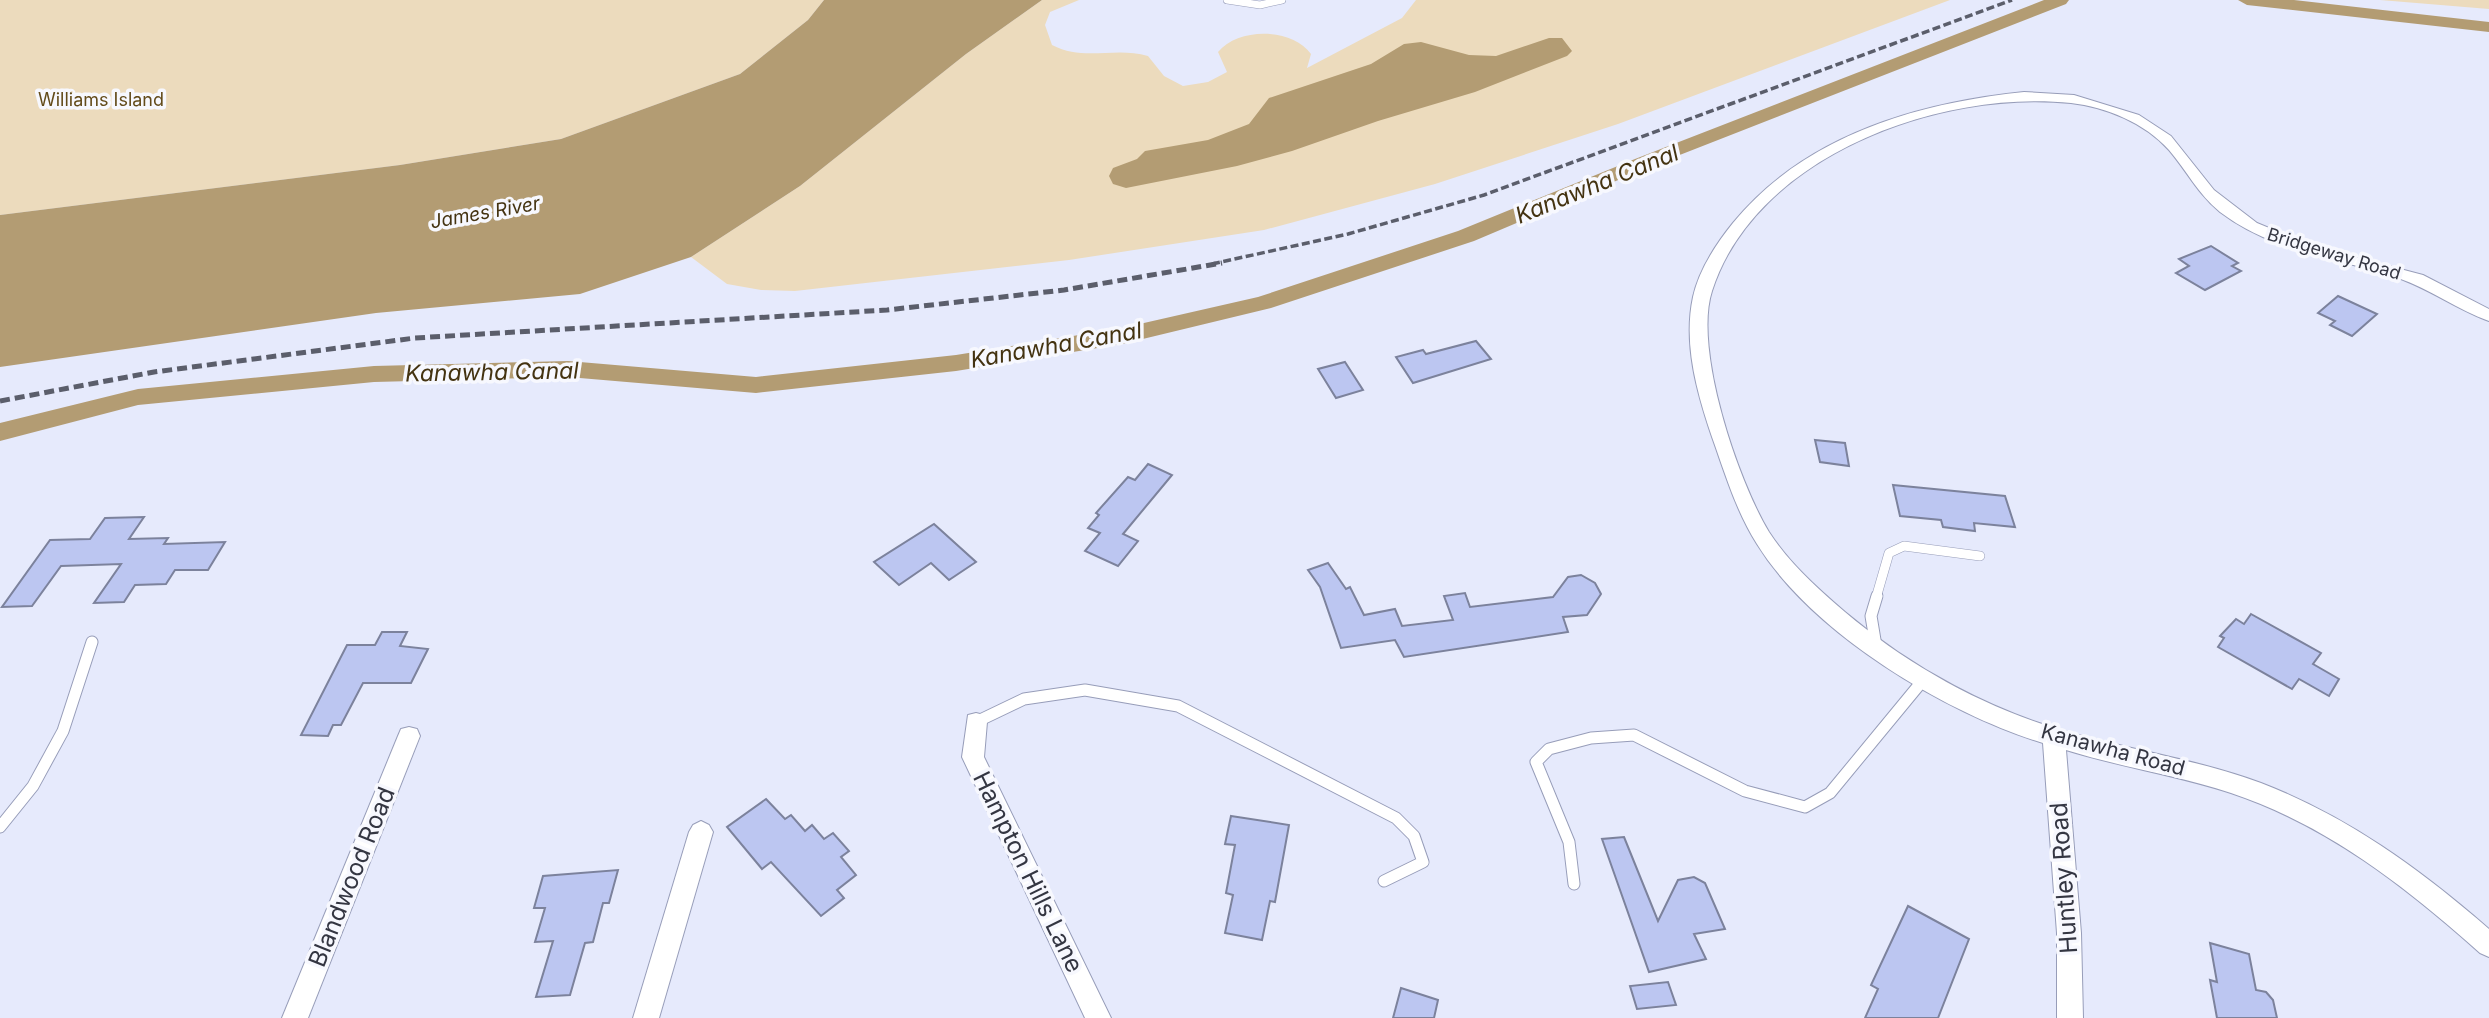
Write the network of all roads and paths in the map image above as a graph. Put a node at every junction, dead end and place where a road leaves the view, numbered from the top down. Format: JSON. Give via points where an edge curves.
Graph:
{"nodes":[{"id":1,"x":1227,"y":0,"type":"edge"},
{"id":2,"x":1282,"y":0,"type":"edge"},
{"id":3,"x":2010,"y":97,"type":"joint"},
{"id":4,"x":2489,"y":316,"type":"edge"},
{"id":5,"x":1980,"y":556,"type":"dead end"},
{"id":6,"x":92,"y":642,"type":"dead end"},
{"id":7,"x":1877,"y":647,"type":"junction"},
{"id":8,"x":1925,"y":678,"type":"junction"},
{"id":9,"x":976,"y":722,"type":"joint"},
{"id":10,"x":408,"y":736,"type":"dead end"},
{"id":11,"x":2054,"y":737,"type":"junction"},
{"id":12,"x":0,"y":827,"type":"edge"},
{"id":13,"x":701,"y":832,"type":"dead end"},
{"id":14,"x":1384,"y":881,"type":"dead end"},
{"id":15,"x":1574,"y":884,"type":"dead end"},
{"id":16,"x":2489,"y":945,"type":"edge"},
{"id":17,"x":295,"y":1018,"type":"edge"},
{"id":18,"x":646,"y":1018,"type":"edge"},
{"id":19,"x":1098,"y":1018,"type":"edge"},
{"id":20,"x":2070,"y":1018,"type":"edge"}],
"edges":[{"from":1,"to":2,"type":"lane","via":[[1260,5]]},
{"from":3,"to":4,"type":"street","name":"Bridgeway Road","via":[[2072,99],[2136,118],[2169,141],[2216,200],[2266,234],[2408,276]]},
{"from":3,"to":7,"type":"street","name":"Kanawha Road","via":[[1967,100],[1902,119],[1800,170],[1767,195],[1730,235],[1704,286],[1698,323],[1706,389],[1744,502],[1781,563]]},
{"from":5,"to":7,"type":"lane","via":[[1904,546],[1889,554],[1871,616]]},
{"from":6,"to":12,"type":"lane","via":[[63,732],[33,786]]},
{"from":7,"to":8,"type":"street","name":"Kanawha Road"},
{"from":8,"to":11,"type":"street","name":"Kanawha Road","via":[[1980,709]]},
{"from":8,"to":15,"type":"lane","via":[[1830,793],[1805,807],[1745,791],[1634,735],[1591,738],[1549,749],[1536,761],[1569,842]]},
{"from":9,"to":14,"type":"lane","via":[[1024,699],[1085,690],[1178,706],[1396,818],[1414,836],[1423,862]]},
{"from":9,"to":19,"type":"street","name":"Hampton Hills Lane","via":[[973,757]]},
{"from":10,"to":17,"type":"street","name":"Blandwood Road"},
{"from":11,"to":16,"type":"street","name":"Kanawha Road","via":[[2186,768],[2275,798],[2402,872]]},
{"from":11,"to":20,"type":"street","name":"Huntley Road","via":[[2069,933]]},
{"from":13,"to":18,"type":"street"}]}
